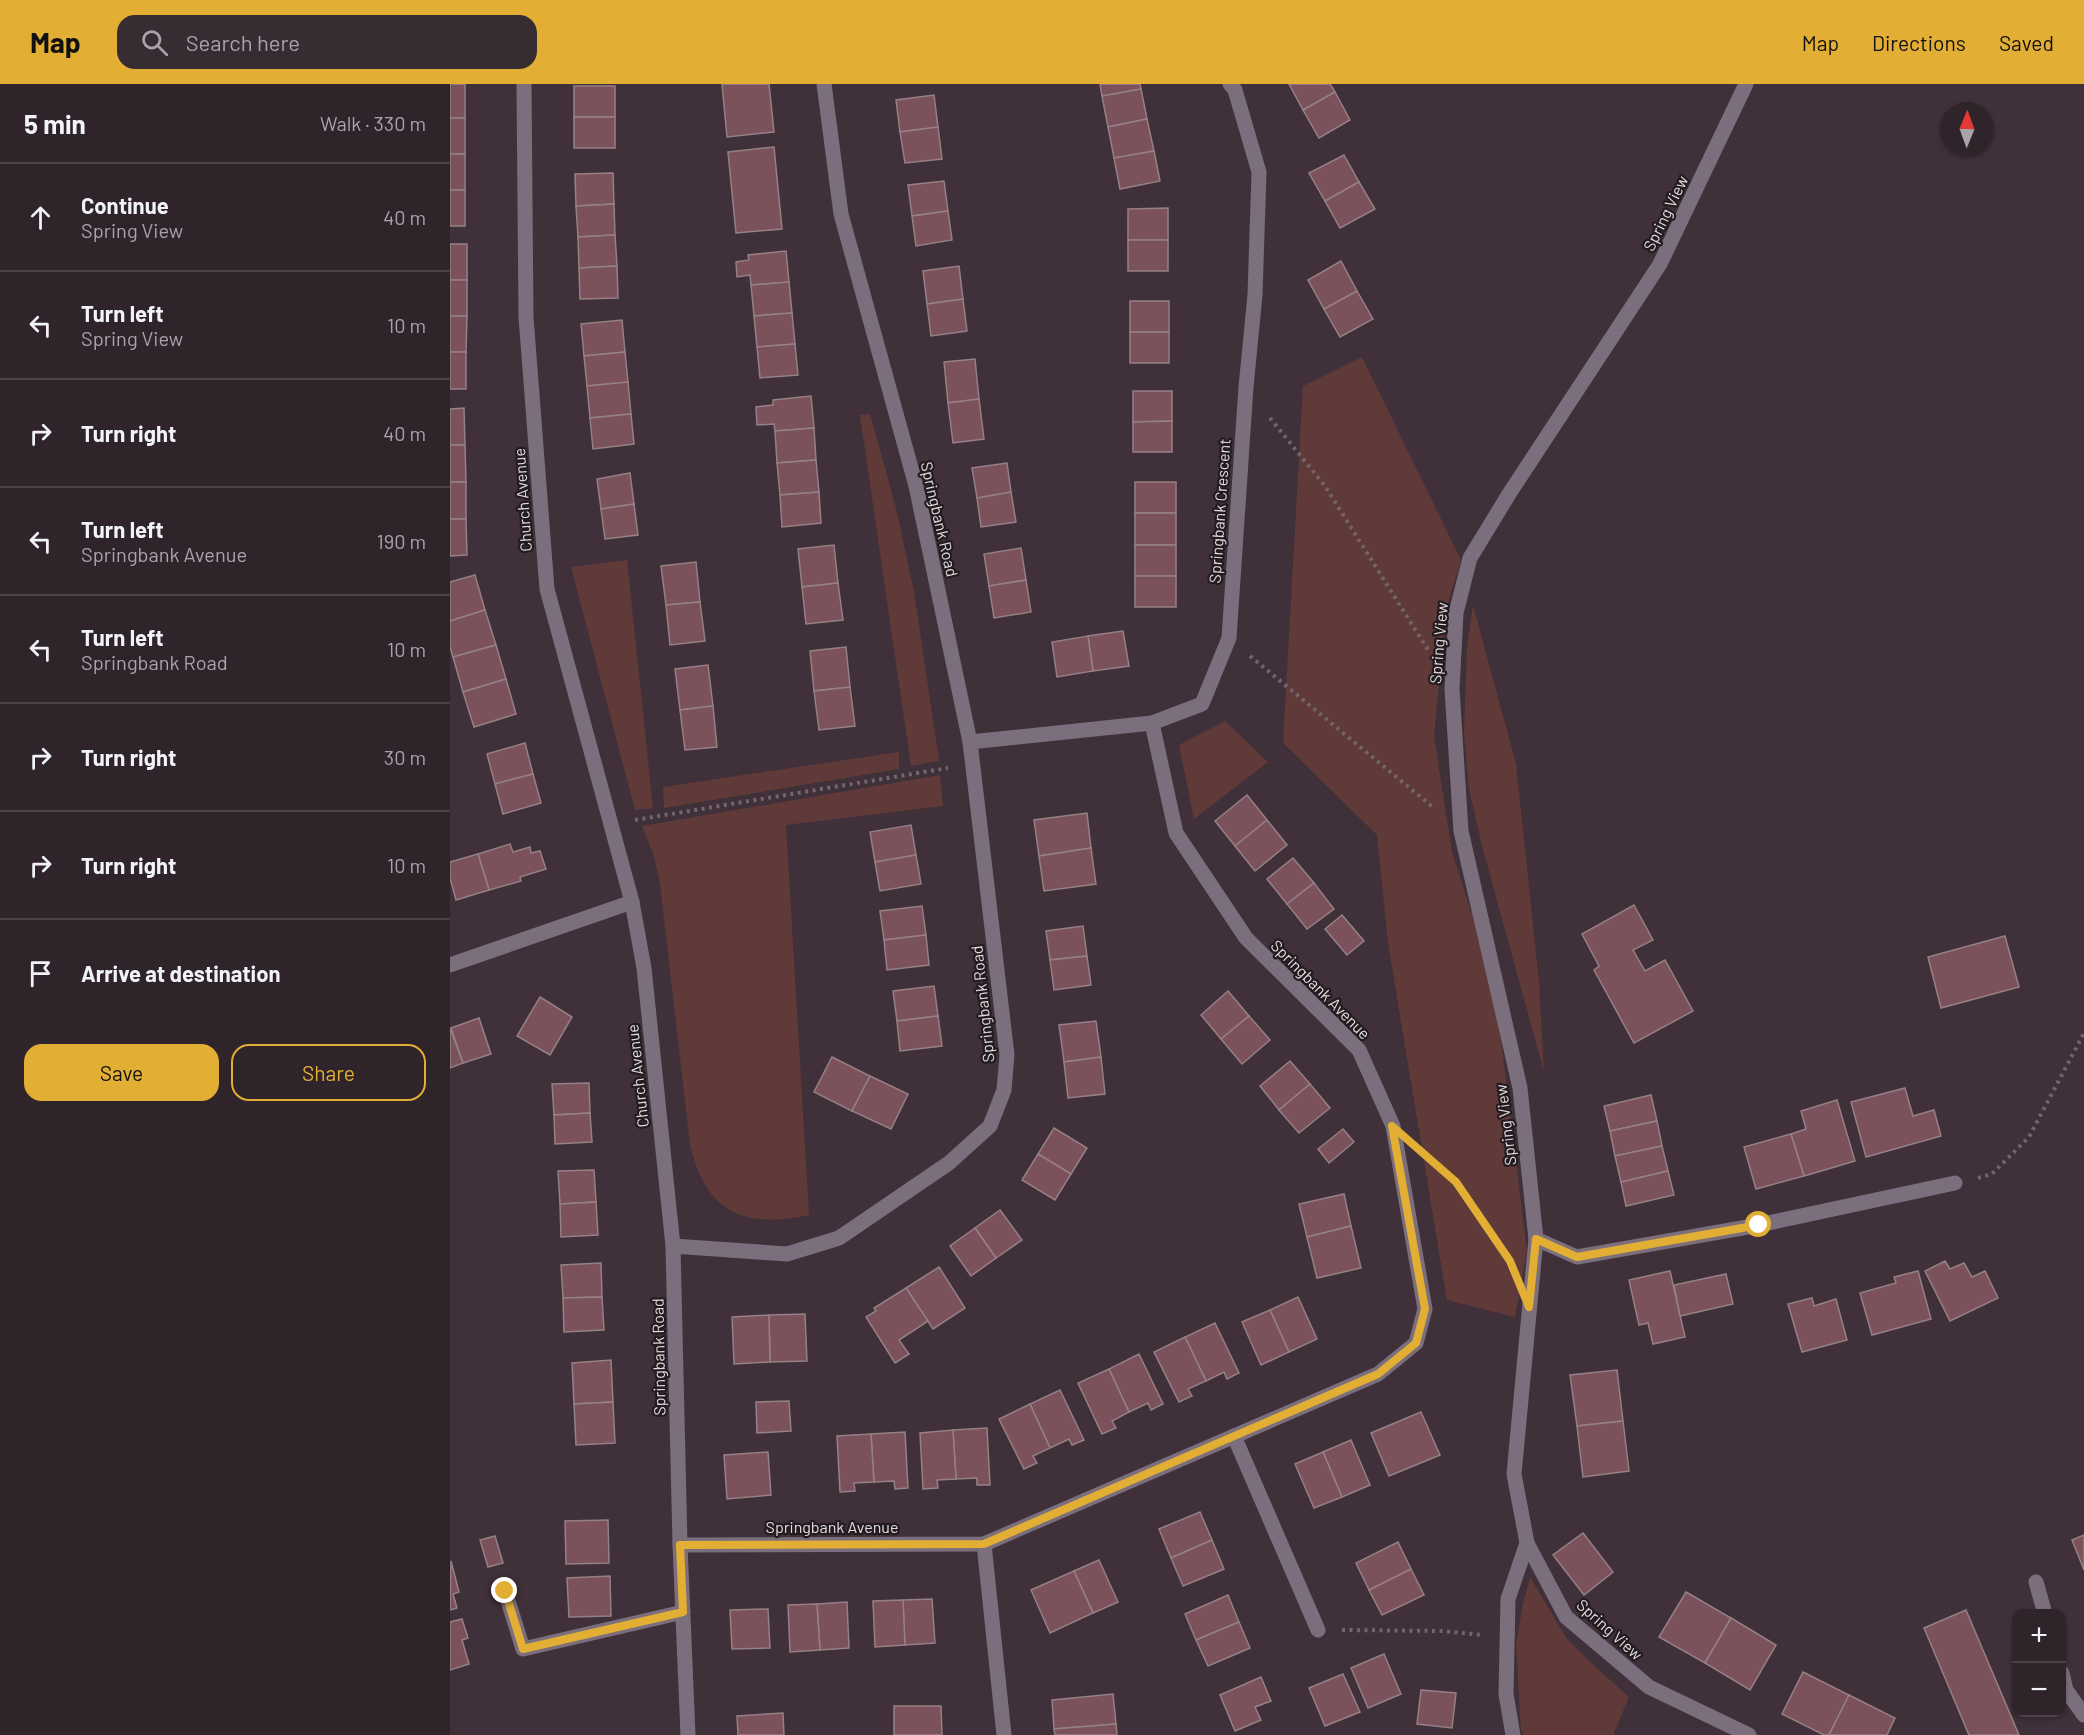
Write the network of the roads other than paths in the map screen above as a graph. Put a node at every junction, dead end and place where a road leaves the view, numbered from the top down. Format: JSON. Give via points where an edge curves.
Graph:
{"nodes":[{"id":1,"x":524,"y":84,"type":"edge"},
{"id":2,"x":824,"y":84,"type":"edge"},
{"id":3,"x":1230,"y":84,"type":"edge"},
{"id":4,"x":1746,"y":84,"type":"edge"},
{"id":5,"x":1152,"y":723,"type":"junction"},
{"id":6,"x":970,"y":742,"type":"junction"},
{"id":7,"x":632,"y":902,"type":"junction"},
{"id":8,"x":450,"y":965,"type":"edge"},
{"id":9,"x":1955,"y":1183,"type":"road end"},
{"id":10,"x":1536,"y":1239,"type":"junction"},
{"id":11,"x":673,"y":1246,"type":"junction"},
{"id":12,"x":1234,"y":1436,"type":"junction"},
{"id":13,"x":1527,"y":1543,"type":"junction"},
{"id":14,"x":984,"y":1544,"type":"junction"},
{"id":15,"x":680,"y":1545,"type":"junction"},
{"id":16,"x":2036,"y":1582,"type":"dead end"},
{"id":17,"x":505,"y":1591,"type":"dead end"},
{"id":18,"x":2044,"y":1609,"type":"edge"},
{"id":19,"x":683,"y":1612,"type":"junction"},
{"id":20,"x":1318,"y":1629,"type":"road end"},
{"id":21,"x":2066,"y":1690,"type":"edge"},
{"id":22,"x":2084,"y":1715,"type":"edge"},
{"id":23,"x":688,"y":1735,"type":"edge"},
{"id":24,"x":1004,"y":1735,"type":"edge"},
{"id":25,"x":1513,"y":1735,"type":"edge"},
{"id":26,"x":1749,"y":1735,"type":"edge"}],
"edges":[{"from":1,"to":7,"type":"street","name":"Church Avenue","via":[[526,317],[547,589]]},
{"from":2,"to":6,"type":"street","name":"Springbank Road","via":[[841,214],[915,486]]},
{"from":3,"to":5,"type":"street","name":"Springbank Crescent","via":[[1260,172],[1255,295],[1229,638],[1202,705]]},
{"from":4,"to":10,"type":"street","name":"Spring View","via":[[1660,264],[1470,558],[1456,613],[1452,689],[1461,831],[1520,1088]]},
{"from":5,"to":6,"type":"street","name":"Springbank Crescent"},
{"from":5,"to":12,"type":"street","name":"Springbank Avenue","via":[[1176,833],[1246,938],[1359,1050],[1392,1126],[1425,1309],[1416,1343],[1378,1374]]},
{"from":6,"to":11,"type":"street","name":"Springbank Road","via":[[1007,1055],[1004,1090],[990,1126],[950,1163],[839,1238],[787,1254]]},
{"from":7,"to":8,"type":"street"},
{"from":7,"to":11,"type":"street","name":"Church Avenue","via":[[644,968]]},
{"from":9,"to":10,"type":"street","via":[[1759,1225],[1577,1257]]},
{"from":10,"to":13,"type":"street","name":"Spring View","via":[[1514,1474]]},
{"from":11,"to":15,"type":"street","name":"Springbank Road"},
{"from":12,"to":14,"type":"street","name":"Springbank Avenue"},
{"from":12,"to":20,"type":"street"},
{"from":13,"to":25,"type":"street","via":[[1508,1599],[1506,1694]]},
{"from":13,"to":26,"type":"street","name":"Spring View","via":[[1566,1617],[1649,1687]]},
{"from":14,"to":15,"type":"street","name":"Springbank Avenue"},
{"from":14,"to":24,"type":"street"},
{"from":15,"to":19,"type":"street","name":"Springbank Road"},
{"from":16,"to":18,"type":"street"},
{"from":17,"to":19,"type":"street","via":[[523,1649]]},
{"from":19,"to":23,"type":"street","name":"Springbank Road"},
{"from":21,"to":22,"type":"street"}]}
